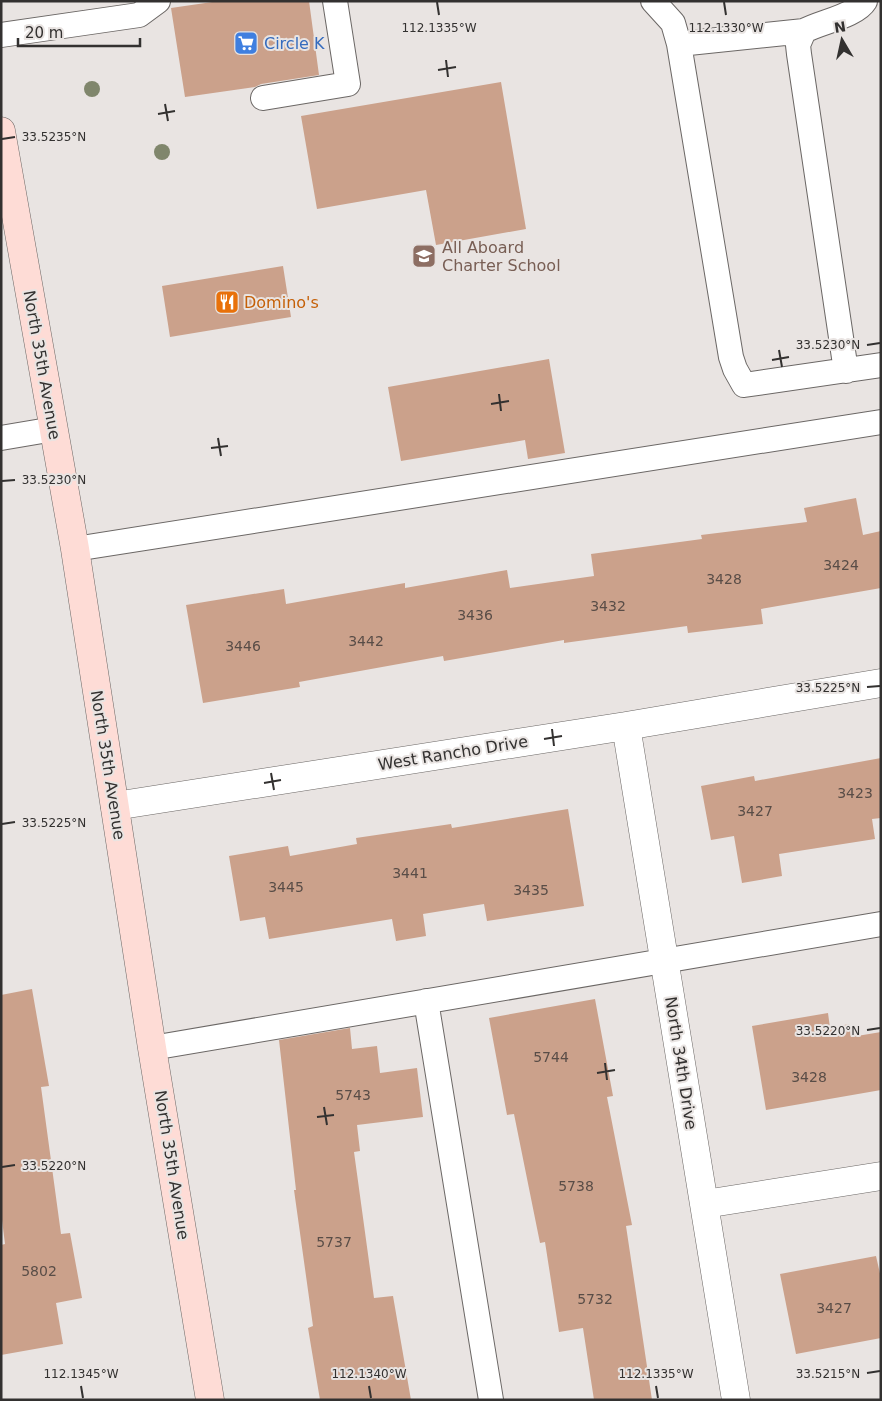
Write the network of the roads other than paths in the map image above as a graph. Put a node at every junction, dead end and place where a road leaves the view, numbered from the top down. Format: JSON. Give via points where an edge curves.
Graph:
{"nodes":[{"id":1,"x":158,"y":1,"type":"edge"},
{"id":2,"x":335,"y":1,"type":"edge"},
{"id":3,"x":653,"y":1,"type":"edge"},
{"id":4,"x":865,"y":1,"type":"edge"},
{"id":5,"x":804,"y":32,"type":"junction"},
{"id":6,"x":1,"y":35,"type":"edge"},
{"id":7,"x":679,"y":44,"type":"junction"},
{"id":8,"x":263,"y":98,"type":"dead end"},
{"id":9,"x":1,"y":131,"type":"edge"},
{"id":10,"x":881,"y":365,"type":"edge"},
{"id":11,"x":846,"y":371,"type":"junction"},
{"id":12,"x":881,"y":422,"type":"edge"},
{"id":13,"x":54,"y":430,"type":"junction"},
{"id":14,"x":1,"y":438,"type":"edge"},
{"id":15,"x":75,"y":549,"type":"junction"},
{"id":16,"x":881,"y":684,"type":"edge"},
{"id":17,"x":626,"y":726,"type":"junction"},
{"id":18,"x":115,"y":806,"type":"junction"},
{"id":19,"x":881,"y":924,"type":"edge"},
{"id":20,"x":664,"y":960,"type":"junction"},
{"id":21,"x":426,"y":1001,"type":"junction"},
{"id":22,"x":152,"y":1048,"type":"junction"},
{"id":23,"x":881,"y":1176,"type":"edge"},
{"id":24,"x":704,"y":1204,"type":"junction"},
{"id":25,"x":210,"y":1400,"type":"edge"},
{"id":26,"x":491,"y":1400,"type":"edge"},
{"id":27,"x":736,"y":1400,"type":"edge"}],
"edges":[{"from":1,"to":6,"type":"lane","via":[[139,15]]},
{"from":2,"to":8,"type":"lane","via":[[348,84]]},
{"from":3,"to":7,"type":"lane","via":[[672,23]]},
{"from":4,"to":5,"type":"lane","via":[[862,7]]},
{"from":5,"to":7,"type":"lane"},
{"from":5,"to":11,"type":"lane","via":[[798,45],[799,54]]},
{"from":7,"to":11,"type":"lane","via":[[730,357],[735,369],[744,385]]},
{"from":9,"to":13,"type":"main road","name":"North 35th Avenue"},
{"from":10,"to":11,"type":"lane"},
{"from":12,"to":15,"type":"lane"},
{"from":13,"to":14,"type":"lane"},
{"from":13,"to":15,"type":"main road","name":"North 35th Avenue"},
{"from":15,"to":18,"type":"main road","name":"North 35th Avenue"},
{"from":16,"to":17,"type":"street","name":"West Rancho Drive"},
{"from":17,"to":18,"type":"street","name":"West Rancho Drive"},
{"from":17,"to":20,"type":"street","name":"North 34th Drive"},
{"from":18,"to":22,"type":"main road","name":"North 35th Avenue"},
{"from":19,"to":20,"type":"lane"},
{"from":20,"to":21,"type":"lane"},
{"from":20,"to":24,"type":"street","name":"North 34th Drive"},
{"from":21,"to":22,"type":"lane"},
{"from":21,"to":26,"type":"lane"},
{"from":22,"to":25,"type":"main road","name":"North 35th Avenue"},
{"from":23,"to":24,"type":"street"},
{"from":24,"to":27,"type":"street","name":"North 34th Drive"}]}
